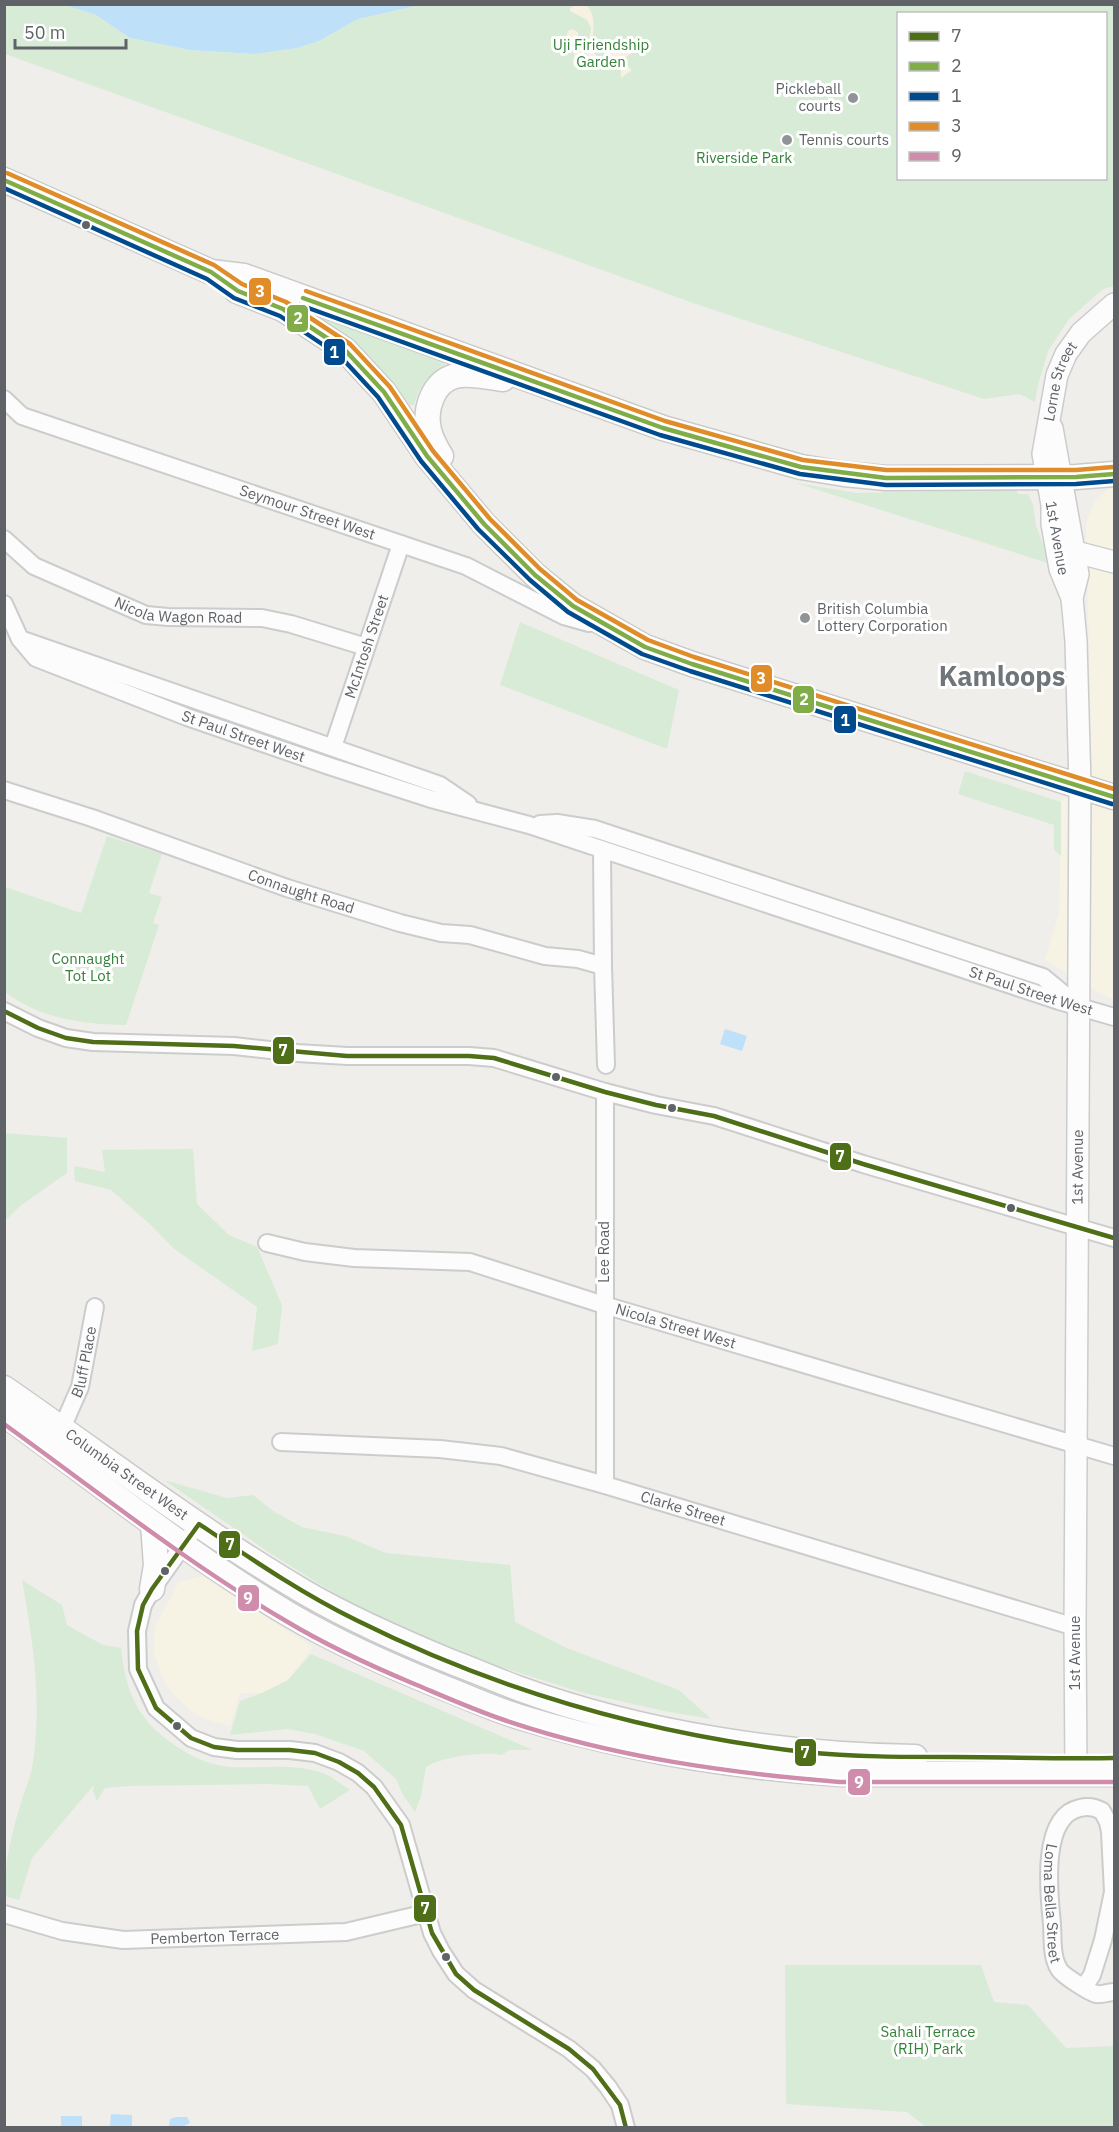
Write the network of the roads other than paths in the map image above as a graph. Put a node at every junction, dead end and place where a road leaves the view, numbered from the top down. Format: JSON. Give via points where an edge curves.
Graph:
{"nodes":[{"id":1,"x":4,"y":180,"type":"edge"},
{"id":2,"x":211,"y":272,"type":"junction"},
{"id":3,"x":1114,"y":304,"type":"edge"},
{"id":4,"x":571,"y":396,"type":"junction"},
{"id":5,"x":4,"y":399,"type":"edge"},
{"id":6,"x":1114,"y":474,"type":"edge"},
{"id":7,"x":1054,"y":477,"type":"junction"},
{"id":8,"x":464,"y":500,"type":"junction"},
{"id":9,"x":1052,"y":505,"type":"junction"},
{"id":10,"x":4,"y":539,"type":"edge"},
{"id":11,"x":401,"y":544,"type":"junction"},
{"id":12,"x":1074,"y":551,"type":"junction"},
{"id":13,"x":1114,"y":562,"type":"edge"},
{"id":14,"x":1072,"y":598,"type":"junction"},
{"id":15,"x":4,"y":604,"type":"edge"},
{"id":16,"x":611,"y":629,"type":"junction"},
{"id":17,"x":20,"y":639,"type":"junction"},
{"id":18,"x":366,"y":647,"type":"junction"},
{"id":19,"x":333,"y":747,"type":"junction"},
{"id":20,"x":1080,"y":786,"type":"junction"},
{"id":21,"x":4,"y":790,"type":"edge"},
{"id":22,"x":1114,"y":797,"type":"edge"},
{"id":23,"x":478,"y":812,"type":"junction"},
{"id":24,"x":528,"y":825,"type":"junction"},
{"id":25,"x":602,"y":850,"type":"junction"},
{"id":26,"x":603,"y":966,"type":"junction"},
{"id":27,"x":1079,"y":1008,"type":"junction"},
{"id":28,"x":4,"y":1011,"type":"edge"},
{"id":29,"x":1114,"y":1017,"type":"edge"},
{"id":30,"x":606,"y":1065,"type":"dead end"},
{"id":31,"x":605,"y":1092,"type":"junction"},
{"id":32,"x":1077,"y":1227,"type":"junction"},
{"id":33,"x":1114,"y":1238,"type":"edge"},
{"id":34,"x":267,"y":1243,"type":"dead end"},
{"id":35,"x":604,"y":1305,"type":"junction"},
{"id":36,"x":95,"y":1307,"type":"dead end"},
{"id":37,"x":4,"y":1388,"type":"edge"},
{"id":38,"x":4,"y":1414,"type":"edge"},
{"id":39,"x":58,"y":1438,"type":"junction"},
{"id":40,"x":281,"y":1442,"type":"dead end"},
{"id":41,"x":1077,"y":1445,"type":"junction"},
{"id":42,"x":1114,"y":1456,"type":"edge"},
{"id":43,"x":605,"y":1485,"type":"junction"},
{"id":44,"x":153,"y":1524,"type":"junction"},
{"id":45,"x":199,"y":1524,"type":"junction"},
{"id":46,"x":183,"y":1545,"type":"junction"},
{"id":47,"x":152,"y":1589,"type":"junction"},
{"id":48,"x":1075,"y":1628,"type":"junction"},
{"id":49,"x":1114,"y":1758,"type":"edge"},
{"id":50,"x":1076,"y":1766,"type":"junction"},
{"id":51,"x":1114,"y":1774,"type":"edge"},
{"id":52,"x":426,"y":1913,"type":"junction"},
{"id":53,"x":4,"y":1914,"type":"edge"},
{"id":54,"x":1084,"y":1987,"type":"junction"},
{"id":55,"x":1114,"y":1992,"type":"edge"},
{"id":56,"x":626,"y":2127,"type":"edge"}],
"edges":[{"from":1,"to":2,"type":"main road"},
{"from":2,"to":4,"type":"main road","via":[[244,276]]},
{"from":2,"to":8,"type":"main road","name":"Seymour Street West","via":[[238,291],[283,309],[345,350],[384,392],[427,456]]},
{"from":3,"to":7,"type":"street","name":"Lorne Street","via":[[1070,347],[1057,375],[1043,454]]},
{"from":4,"to":7,"type":"main road","via":[[663,429],[844,474],[935,479]]},
{"from":4,"to":8,"type":"main road","via":[[474,375],[455,376],[436,390],[429,403],[429,432]]},
{"from":5,"to":11,"type":"street","name":"Seymour Street West","via":[[22,416]]},
{"from":6,"to":7,"type":"main road"},
{"from":7,"to":9,"type":"street","name":"1st Avenue"},
{"from":7,"to":12,"type":"street","name":"1st Avenue"},
{"from":8,"to":16,"type":"main road","name":"Seymour Street West","via":[[535,575],[573,606]]},
{"from":9,"to":12,"type":"street","via":[[1063,544]]},
{"from":9,"to":14,"type":"street","name":"1st Avenue","via":[[1060,569]]},
{"from":10,"to":18,"type":"street","name":"Nicola Wagon Road","via":[[34,566],[146,615],[262,618]]},
{"from":11,"to":16,"type":"street","name":"Seymour Street West","via":[[466,566],[564,616]]},
{"from":11,"to":18,"type":"street","name":"McIntosh Street"},
{"from":12,"to":13,"type":"street"},
{"from":12,"to":14,"type":"street","name":"1st Avenue","via":[[1078,574]]},
{"from":14,"to":20,"type":"street","name":"1st Avenue"},
{"from":15,"to":17,"type":"street","name":"St Paul Street West"},
{"from":16,"to":20,"type":"main road","name":"Seymour Street West","via":[[645,647],[692,664]]},
{"from":17,"to":19,"type":"street","name":"St Paul Street West"},
{"from":17,"to":23,"type":"street","name":"St Paul Street West","via":[[36,657],[187,717]]},
{"from":18,"to":19,"type":"street","name":"McIntosh Street"},
{"from":19,"to":23,"type":"street","name":"St Paul Street West","via":[[440,786]]},
{"from":20,"to":22,"type":"main road","name":"Seymour Street West"},
{"from":20,"to":27,"type":"street","name":"1st Avenue"},
{"from":21,"to":26,"type":"street","name":"Connaught Road","via":[[400,923]]},
{"from":23,"to":24,"type":"street","name":"St Paul Street West"},
{"from":24,"to":25,"type":"street","name":"St Paul Street West"},
{"from":24,"to":27,"type":"street","name":"St Paul Street West","via":[[557,823],[595,830],[1043,977]]},
{"from":25,"to":26,"type":"street"},
{"from":25,"to":27,"type":"street","name":"St Paul Street West"},
{"from":26,"to":30,"type":"street"},
{"from":27,"to":29,"type":"street"},
{"from":27,"to":32,"type":"street","name":"1st Avenue"},
{"from":28,"to":31,"type":"street","via":[[66,1038],[93,1042],[234,1046],[354,1056],[494,1058]]},
{"from":31,"to":32,"type":"street","via":[[714,1116]]},
{"from":31,"to":35,"type":"street","name":"Lee Road"},
{"from":32,"to":33,"type":"street"},
{"from":32,"to":41,"type":"street","name":"1st Avenue"},
{"from":34,"to":35,"type":"street","name":"Nicola Street West","via":[[354,1258],[470,1262]]},
{"from":35,"to":41,"type":"street","name":"Nicola Street West"},
{"from":35,"to":43,"type":"street","name":"Lee Road"},
{"from":36,"to":39,"type":"street","name":"Bluff Place","via":[[80,1387]]},
{"from":37,"to":39,"type":"main road","name":"Columbia Street West"},
{"from":38,"to":39,"type":"main road","name":"Columbia Street West"},
{"from":39,"to":44,"type":"main road","name":"Columbia Street West"},
{"from":39,"to":45,"type":"main road","name":"Columbia Street West","via":[[123,1473]]},
{"from":40,"to":43,"type":"street","name":"Clarke Street","via":[[440,1449],[501,1456]]},
{"from":41,"to":42,"type":"street","name":"Nicola Street West"},
{"from":41,"to":48,"type":"street","name":"1st Avenue"},
{"from":43,"to":48,"type":"street","name":"Clarke Street"},
{"from":44,"to":46,"type":"main road","name":"Columbia Street West"},
{"from":44,"to":47,"type":"main road","via":[[156,1565]]},
{"from":45,"to":46,"type":"street"},
{"from":45,"to":50,"type":"main road","name":"Columbia Street West","via":[[356,1620],[521,1689],[596,1712],[672,1731],[803,1752]]},
{"from":46,"to":47,"type":"street"},
{"from":46,"to":50,"type":"main road","name":"Columbia Street West","via":[[293,1616],[403,1671],[518,1716],[590,1737],[668,1754],[802,1771]]},
{"from":47,"to":52,"type":"street","via":[[143,1605],[137,1631],[138,1670],[156,1708],[191,1738],[214,1747],[315,1753],[358,1773],[374,1787],[401,1825]]},
{"from":48,"to":50,"type":"street","name":"1st Avenue"},
{"from":49,"to":50,"type":"main road"},
{"from":50,"to":51,"type":"main road"},
{"from":52,"to":53,"type":"street","name":"Pemberton Terrace","via":[[346,1932],[123,1940],[62,1931]]},
{"from":52,"to":56,"type":"street","via":[[432,1933],[456,1974],[474,1990],[569,2049],[592,2069],[620,2105]]},
{"from":54,"to":54,"type":"street","name":"Loma Bella Street","via":[[1062,1973],[1057,1965],[1049,1894],[1051,1846],[1058,1825],[1071,1811],[1088,1807],[1102,1811],[1108,1822],[1113,1892],[1103,1940]]},
{"from":54,"to":55,"type":"street","name":"Loma Bella Street","via":[[1097,1994]]}]}
